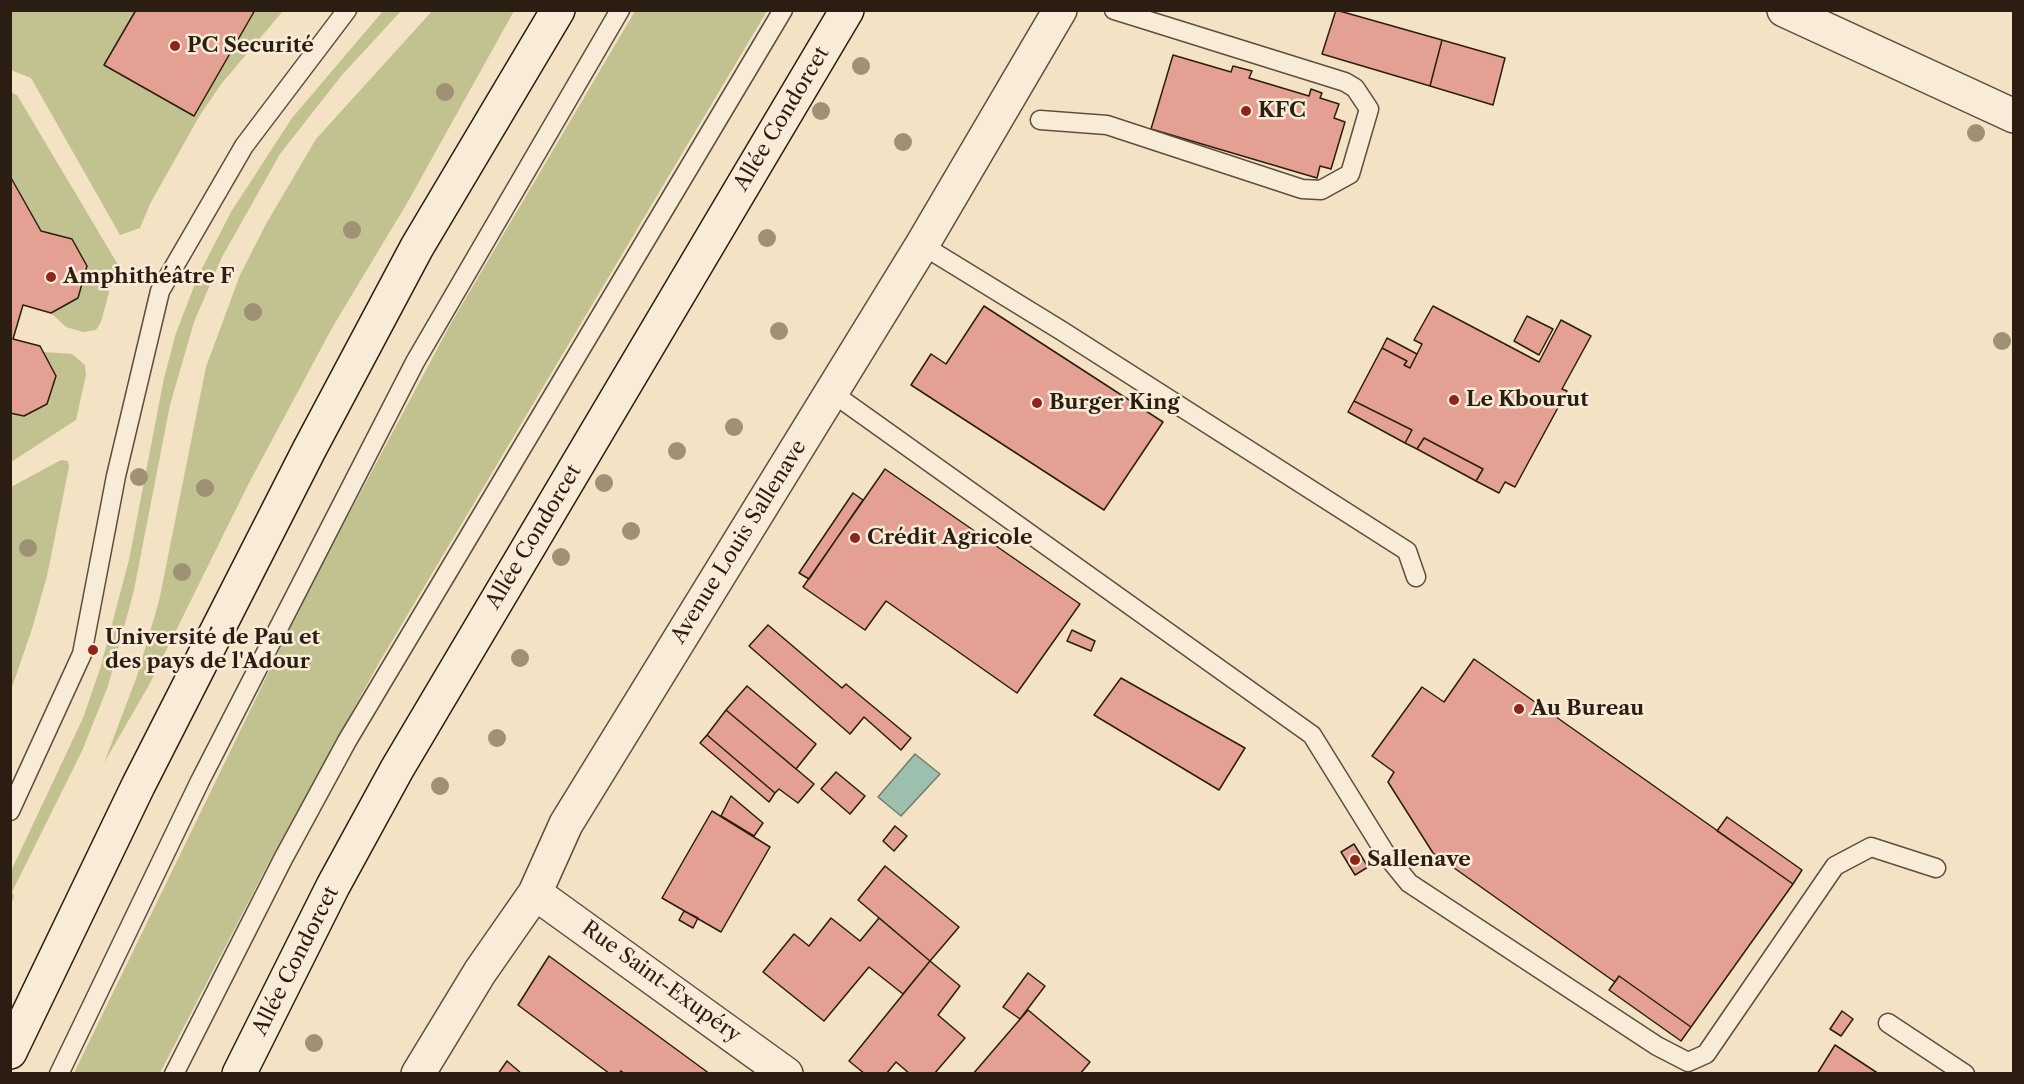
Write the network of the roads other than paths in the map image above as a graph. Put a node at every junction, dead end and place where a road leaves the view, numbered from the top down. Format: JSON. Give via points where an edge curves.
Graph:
{"nodes":[{"id":1,"x":347,"y":10,"type":"edge"},
{"id":2,"x":558,"y":10,"type":"edge"},
{"id":3,"x":620,"y":10,"type":"edge"},
{"id":4,"x":783,"y":10,"type":"edge"},
{"id":5,"x":847,"y":10,"type":"edge"},
{"id":6,"x":1060,"y":10,"type":"edge"},
{"id":7,"x":1114,"y":10,"type":"edge"},
{"id":8,"x":1784,"y":10,"type":"edge"},
{"id":9,"x":2013,"y":116,"type":"edge"},
{"id":10,"x":1040,"y":120,"type":"dead end"},
{"id":11,"x":922,"y":245,"type":"junction"},
{"id":12,"x":831,"y":392,"type":"junction"},
{"id":13,"x":1416,"y":577,"type":"dead end"},
{"id":14,"x":10,"y":811,"type":"edge"},
{"id":15,"x":1936,"y":868,"type":"dead end"},
{"id":16,"x":535,"y":893,"type":"junction"},
{"id":17,"x":1888,"y":1023,"type":"dead end"},
{"id":18,"x":10,"y":1052,"type":"edge"},
{"id":19,"x":59,"y":1074,"type":"edge"},
{"id":20,"x":174,"y":1074,"type":"edge"},
{"id":21,"x":239,"y":1074,"type":"edge"},
{"id":22,"x":418,"y":1074,"type":"edge"},
{"id":23,"x":786,"y":1074,"type":"edge"},
{"id":24,"x":1965,"y":1074,"type":"edge"}],
"edges":[{"from":1,"to":14,"type":"lane","via":[[244,146],[160,291],[116,476],[82,654]]},
{"from":2,"to":18,"type":"main road","via":[[417,247],[309,450],[138,786]]},
{"from":3,"to":19,"type":"lane","via":[[415,362],[195,790]]},
{"from":4,"to":20,"type":"lane","via":[[347,741]]},
{"from":5,"to":21,"type":"main road","name":"Allée Condorcet","via":[[397,769]]},
{"from":6,"to":11,"type":"main road","name":"Avenue Louis Sallenave"},
{"from":7,"to":10,"type":"lane","via":[[1345,81],[1355,88],[1369,109],[1350,174],[1321,190],[1302,189],[1107,124]]},
{"from":8,"to":9,"type":"main road"},
{"from":11,"to":12,"type":"main road","name":"Avenue Louis Sallenave"},
{"from":11,"to":13,"type":"lane","via":[[1407,551]]},
{"from":12,"to":15,"type":"lane","via":[[1312,735],[1409,883],[1657,1046],[1688,1062],[1706,1054],[1835,866],[1871,847]]},
{"from":12,"to":16,"type":"main road","name":"Avenue Louis Sallenave","via":[[566,825]]},
{"from":16,"to":22,"type":"main road","name":"Avenue Louis Sallenave","via":[[480,972]]},
{"from":16,"to":23,"type":"main road","name":"Rue Saint-Exupéry"},
{"from":17,"to":24,"type":"lane"}]}
